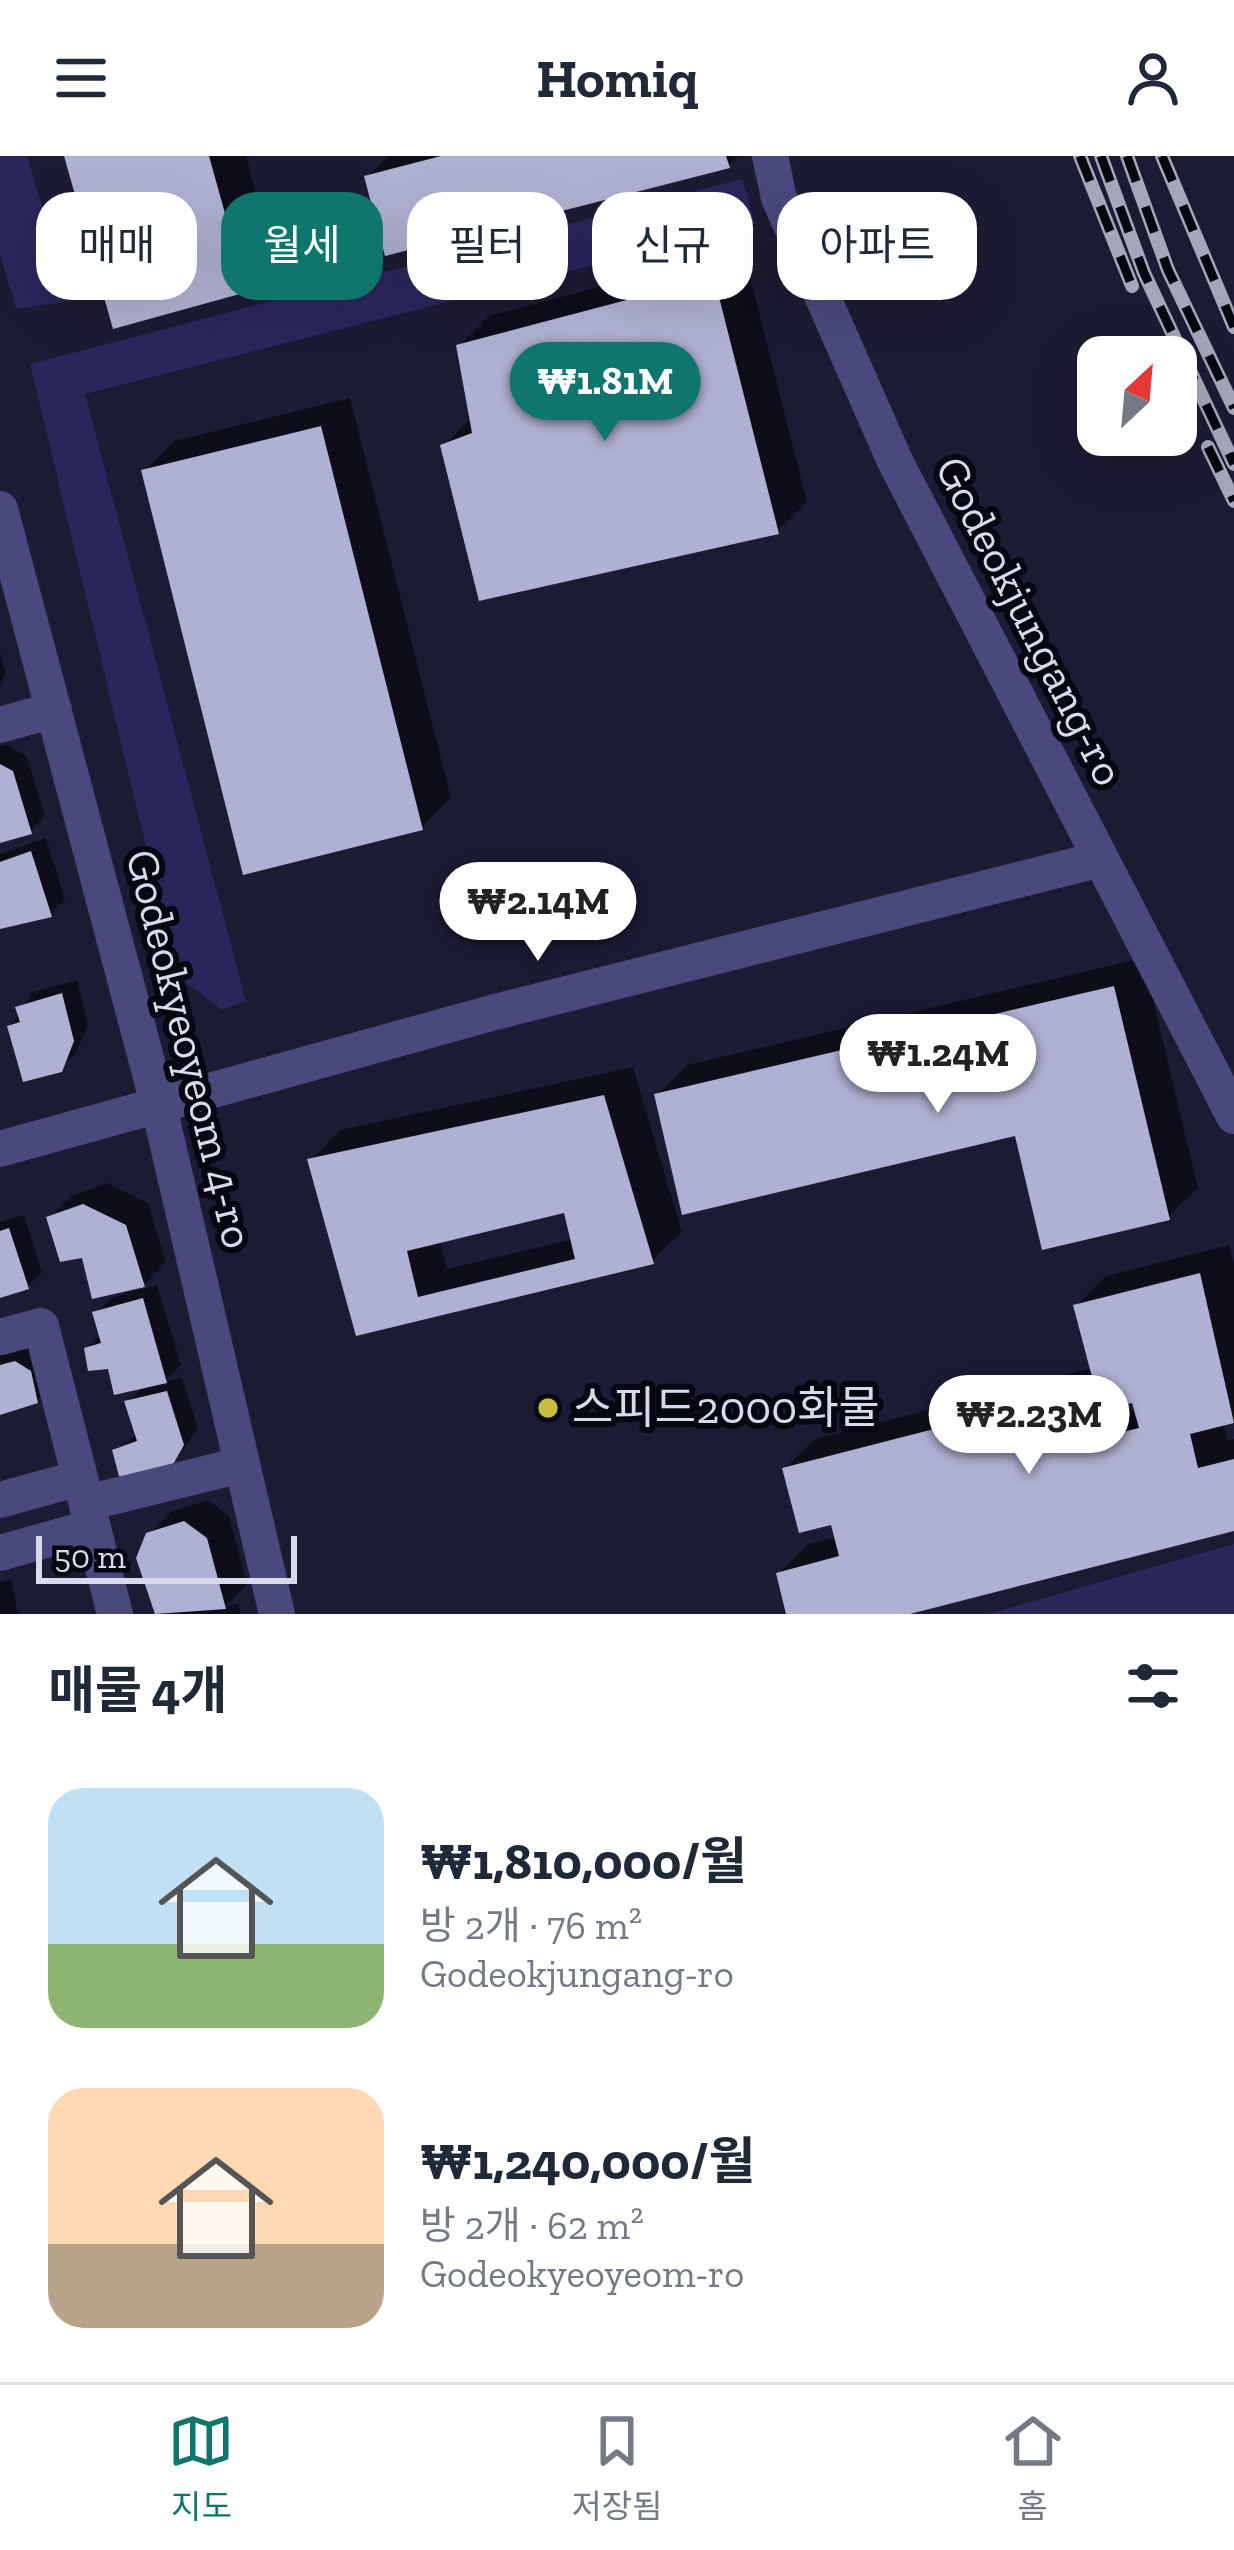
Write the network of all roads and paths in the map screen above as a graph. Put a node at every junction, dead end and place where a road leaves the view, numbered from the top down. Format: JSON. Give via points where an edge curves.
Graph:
{"nodes":[{"id":1,"x":770,"y":156,"type":"edge"},
{"id":2,"x":0,"y":509,"type":"edge"},
{"id":3,"x":54,"y":710,"type":"junction"},
{"id":4,"x":0,"y":725,"type":"edge"},
{"id":5,"x":1097,"y":860,"type":"junction"},
{"id":6,"x":159,"y":1107,"type":"junction"},
{"id":7,"x":1234,"y":1116,"type":"edge"},
{"id":8,"x":0,"y":1149,"type":"edge"},
{"id":9,"x":0,"y":1337,"type":"edge"},
{"id":10,"x":241,"y":1465,"type":"junction"},
{"id":11,"x":0,"y":1500,"type":"edge"},
{"id":12,"x":86,"y":1502,"type":"junction"},
{"id":13,"x":0,"y":1553,"type":"edge"},
{"id":14,"x":116,"y":1614,"type":"edge"},
{"id":15,"x":277,"y":1614,"type":"edge"}],
"edges":[{"from":1,"to":5,"type":"street","name":"Godeokjungang-ro","via":[[779,199],[895,461]]},
{"from":2,"to":3,"type":"street","name":"Godeokyeoyeom 4-ro"},
{"from":3,"to":4,"type":"street"},
{"from":3,"to":6,"type":"street","name":"Godeokyeoyeom 4-ro"},
{"from":5,"to":6,"type":"street","via":[[495,1012]]},
{"from":5,"to":7,"type":"street","name":"Godeokjungang-ro"},
{"from":6,"to":8,"type":"street"},
{"from":6,"to":10,"type":"street","name":"Godeokyeoyeom 4-ro"},
{"from":9,"to":12,"type":"street","via":[[41,1326]]},
{"from":10,"to":12,"type":"street"},
{"from":10,"to":15,"type":"street","name":"Godeokyeoyeom 4-ro"},
{"from":11,"to":12,"type":"street"},
{"from":12,"to":13,"type":"street"},
{"from":12,"to":14,"type":"street"}]}
